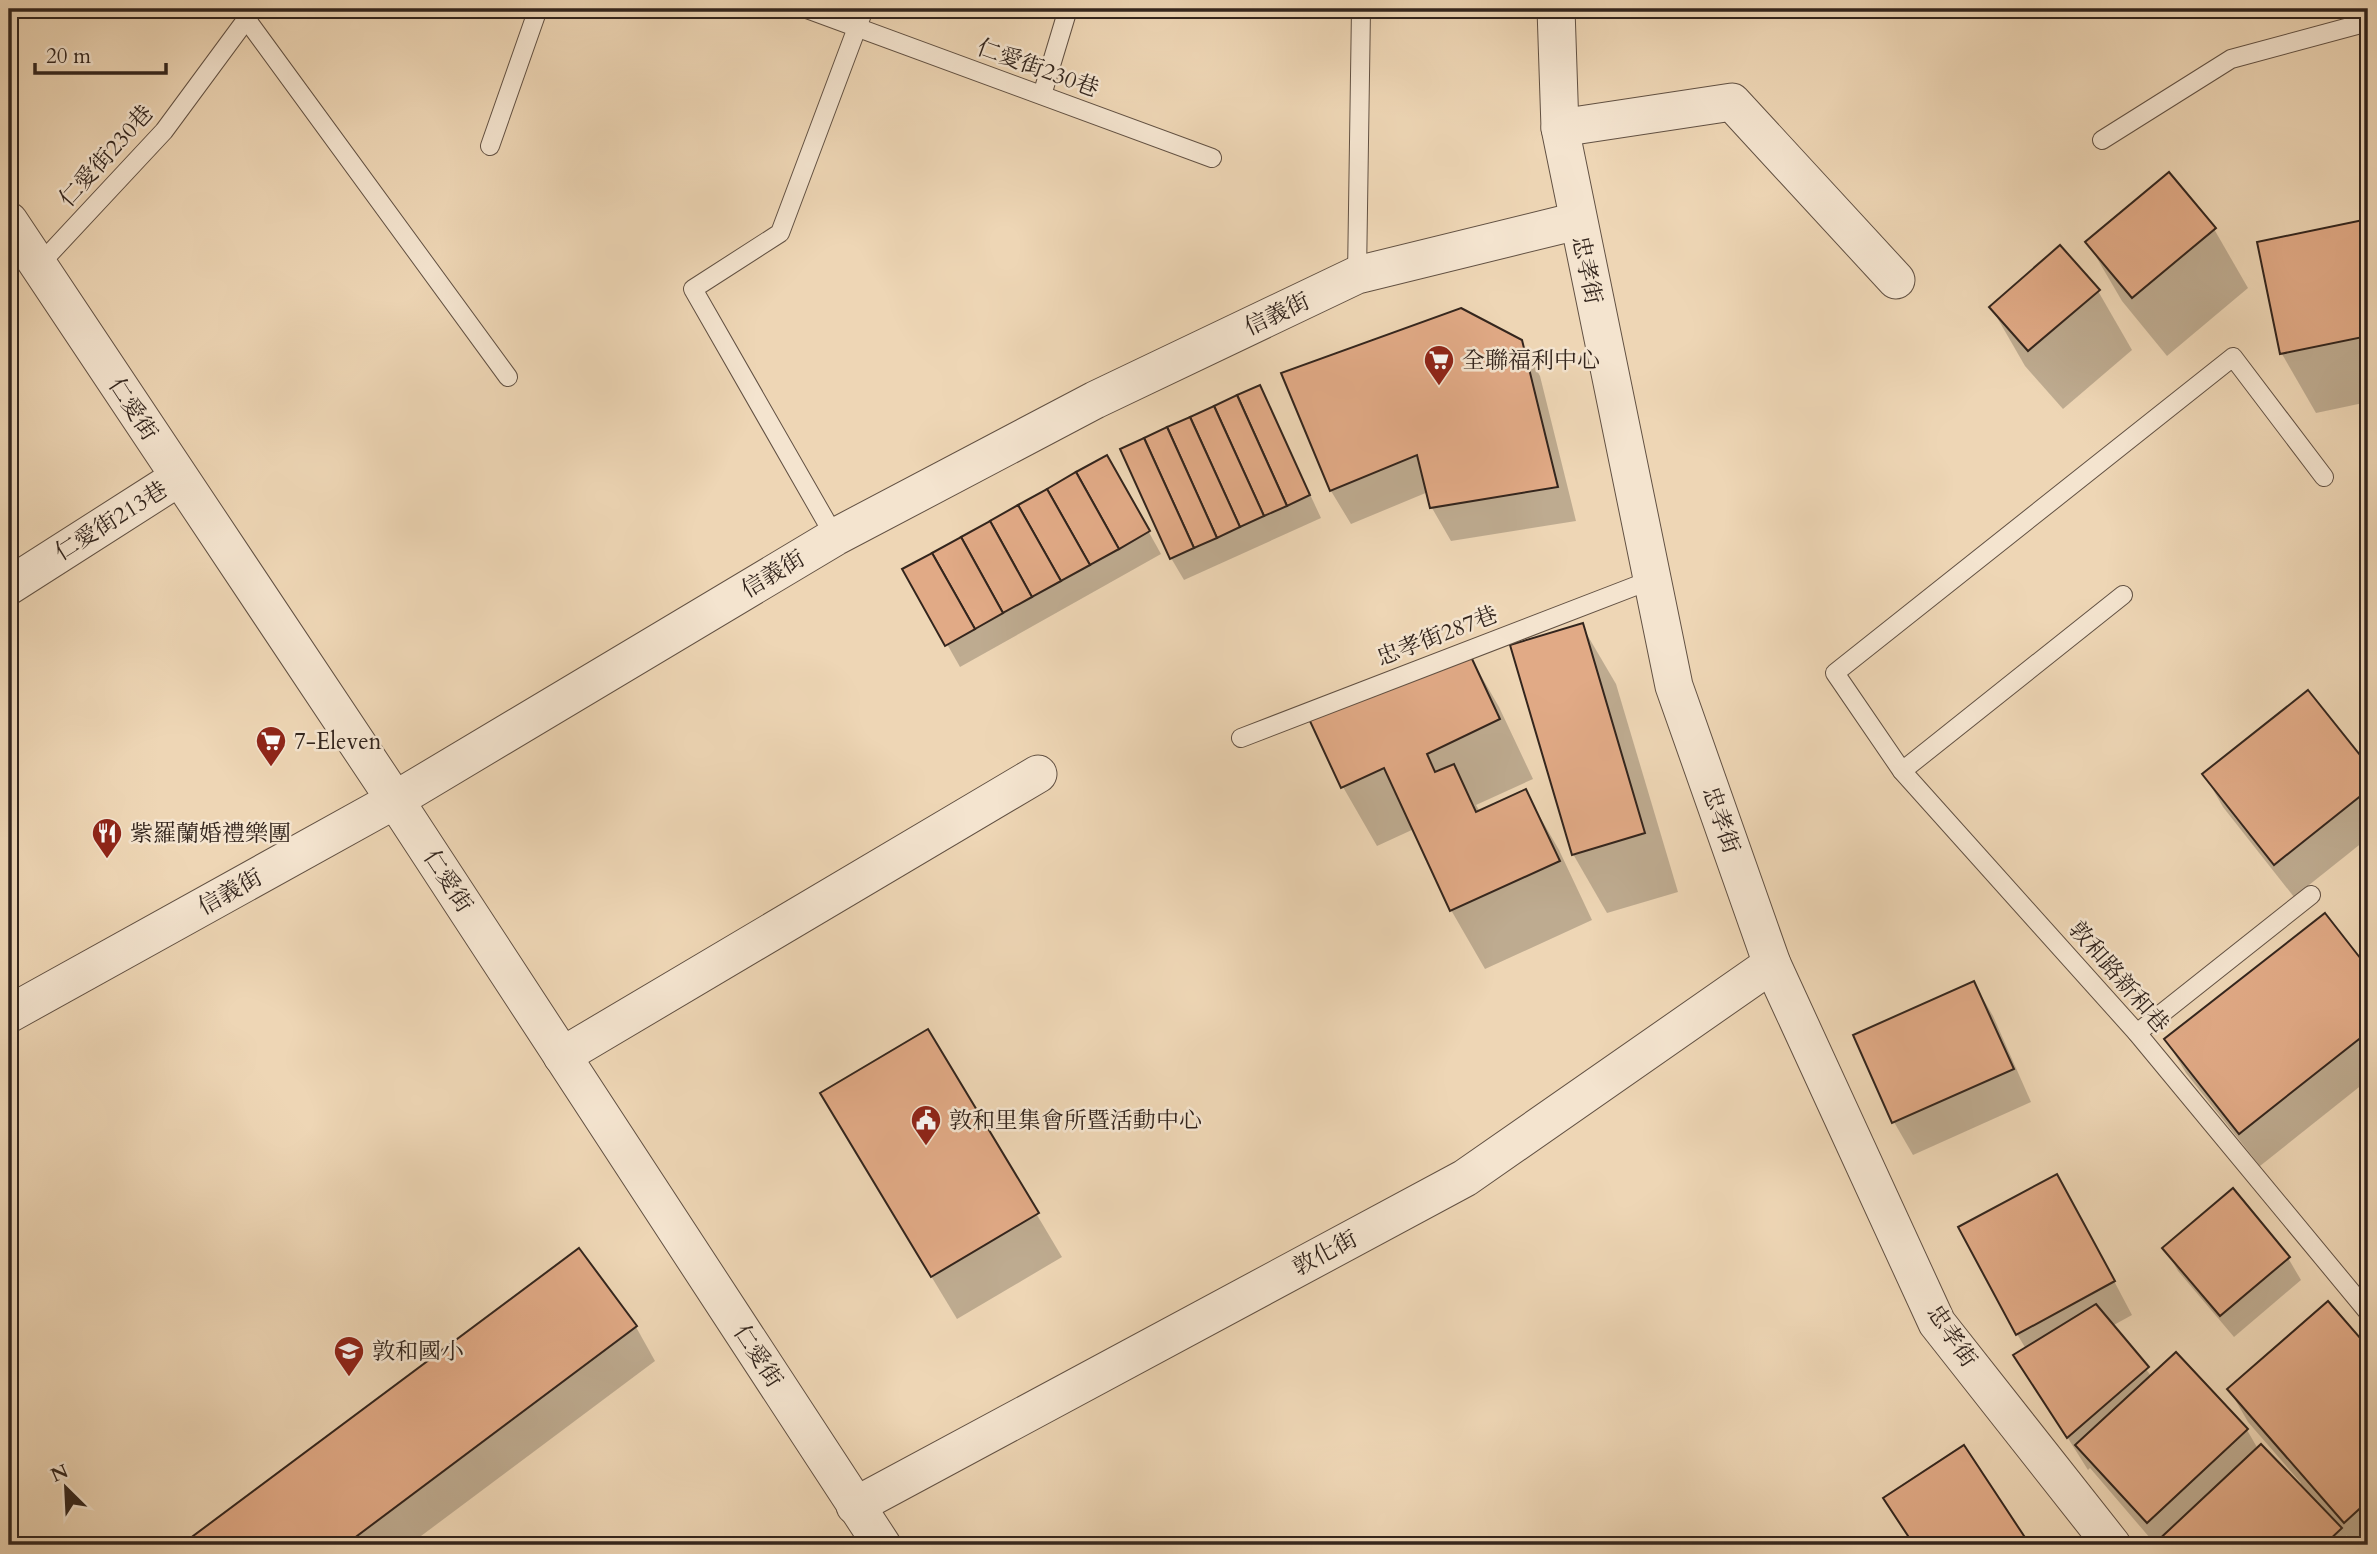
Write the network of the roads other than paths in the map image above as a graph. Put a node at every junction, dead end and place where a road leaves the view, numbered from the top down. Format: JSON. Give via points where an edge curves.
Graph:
{"nodes":[{"id":1,"x":538,"y":9,"type":"edge"},
{"id":2,"x":807,"y":9,"type":"edge"},
{"id":3,"x":864,"y":9,"type":"edge"},
{"id":4,"x":1068,"y":9,"type":"edge"},
{"id":5,"x":1361,"y":9,"type":"edge"},
{"id":6,"x":1556,"y":9,"type":"edge"},
{"id":7,"x":250,"y":14,"type":"edge"},
{"id":8,"x":2368,"y":22,"type":"edge"},
{"id":9,"x":858,"y":28,"type":"junction"},
{"id":10,"x":1042,"y":95,"type":"junction"},
{"id":11,"x":1560,"y":128,"type":"junction"},
{"id":12,"x":2102,"y":139,"type":"dead end"},
{"id":13,"x":490,"y":146,"type":"dead end"},
{"id":14,"x":1212,"y":158,"type":"dead end"},
{"id":15,"x":9,"y":220,"type":"edge"},
{"id":16,"x":1577,"y":221,"type":"junction"},
{"id":17,"x":39,"y":265,"type":"junction"},
{"id":18,"x":1357,"y":275,"type":"junction"},
{"id":19,"x":1896,"y":280,"type":"dead end"},
{"id":20,"x":508,"y":377,"type":"dead end"},
{"id":21,"x":2323,"y":477,"type":"dead end"},
{"id":22,"x":178,"y":478,"type":"junction"},
{"id":23,"x":835,"y":537,"type":"junction"},
{"id":24,"x":1651,"y":580,"type":"junction"},
{"id":25,"x":9,"y":586,"type":"edge"},
{"id":26,"x":2123,"y":595,"type":"dead end"},
{"id":27,"x":1241,"y":738,"type":"dead end"},
{"id":28,"x":1902,"y":771,"type":"junction"},
{"id":29,"x":1038,"y":774,"type":"dead end"},
{"id":30,"x":395,"y":800,"type":"junction"},
{"id":31,"x":2311,"y":894,"type":"dead end"},
{"id":32,"x":1772,"y":964,"type":"junction"},
{"id":33,"x":9,"y":1014,"type":"edge"},
{"id":34,"x":2137,"y":1033,"type":"junction"},
{"id":35,"x":562,"y":1056,"type":"junction"},
{"id":36,"x":2368,"y":1312,"type":"edge"},
{"id":37,"x":855,"y":1506,"type":"junction"},
{"id":38,"x":882,"y":1545,"type":"edge"},
{"id":39,"x":2112,"y":1545,"type":"edge"}],
"edges":[{"from":1,"to":13,"type":"lane"},
{"from":2,"to":9,"type":"lane","name":"仁愛街230巷"},
{"from":3,"to":9,"type":"lane"},
{"from":4,"to":10,"type":"lane"},
{"from":5,"to":18,"type":"lane"},
{"from":6,"to":11,"type":"street","name":"忠孝街"},
{"from":7,"to":17,"type":"lane","name":"仁愛街230巷","via":[[164,131]]},
{"from":7,"to":20,"type":"lane"},
{"from":8,"to":12,"type":"lane","via":[[2231,59]]},
{"from":9,"to":10,"type":"lane","name":"仁愛街230巷"},
{"from":9,"to":23,"type":"lane","via":[[780,233],[693,289]]},
{"from":10,"to":14,"type":"lane","name":"仁愛街230巷"},
{"from":11,"to":16,"type":"street","name":"忠孝街"},
{"from":11,"to":19,"type":"street","via":[[1732,102]]},
{"from":15,"to":17,"type":"street","name":"仁愛街"},
{"from":16,"to":18,"type":"street","name":"信義街"},
{"from":16,"to":24,"type":"street","name":"忠孝街"},
{"from":17,"to":22,"type":"street","name":"仁愛街"},
{"from":18,"to":23,"type":"street","name":"信義街","via":[[1095,400]]},
{"from":21,"to":28,"type":"lane","name":"敦和路新和巷","via":[[2233,357],[1835,673]]},
{"from":22,"to":25,"type":"street","name":"仁愛街213巷"},
{"from":22,"to":30,"type":"street","name":"仁愛街"},
{"from":23,"to":30,"type":"street","name":"信義街"},
{"from":24,"to":27,"type":"lane","name":"忠孝街287巷"},
{"from":24,"to":32,"type":"street","name":"忠孝街","via":[[1674,686]]},
{"from":26,"to":28,"type":"lane"},
{"from":28,"to":34,"type":"lane","name":"敦和路新和巷"},
{"from":29,"to":35,"type":"street"},
{"from":30,"to":33,"type":"street","name":"信義街"},
{"from":30,"to":35,"type":"street","name":"仁愛街"},
{"from":31,"to":34,"type":"lane"},
{"from":32,"to":37,"type":"street","name":"敦化街","via":[[1465,1178]]},
{"from":32,"to":39,"type":"street","name":"忠孝街","via":[[1937,1323]]},
{"from":34,"to":36,"type":"lane","name":"敦和路新和巷"},
{"from":35,"to":37,"type":"street","name":"仁愛街"},
{"from":37,"to":38,"type":"street","name":"仁愛街"}]}
